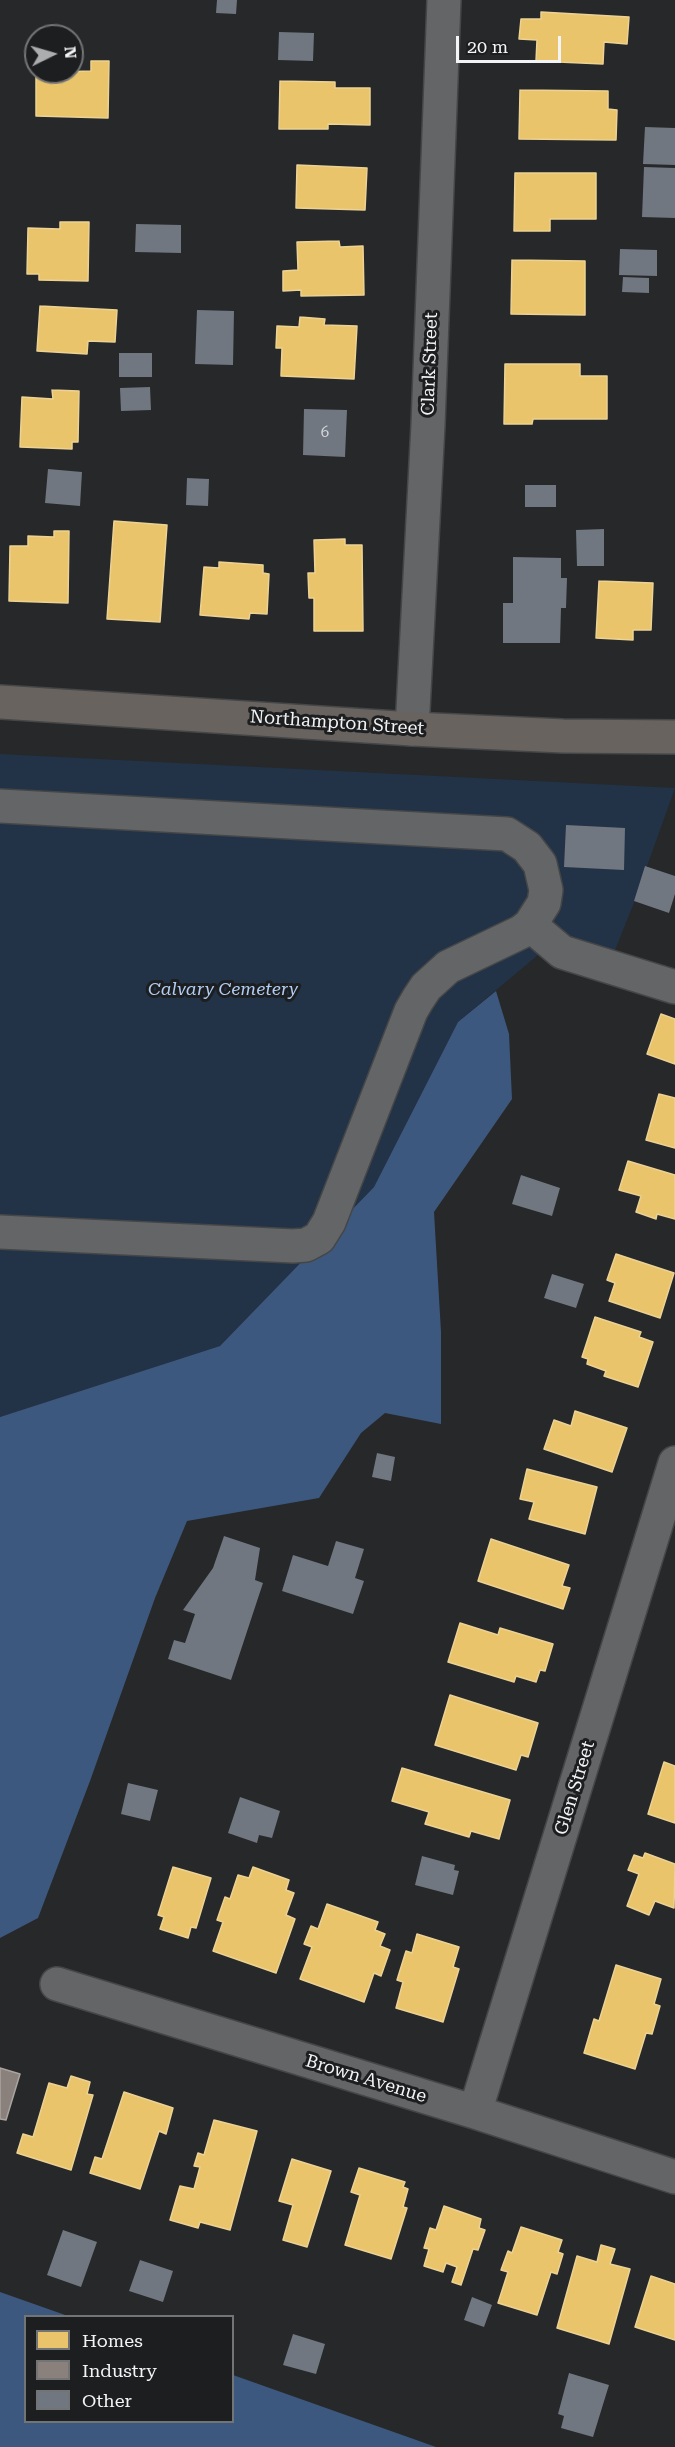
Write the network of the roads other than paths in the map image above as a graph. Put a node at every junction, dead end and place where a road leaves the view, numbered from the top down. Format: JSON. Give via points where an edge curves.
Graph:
{"nodes":[{"id":1,"x":444,"y":0,"type":"edge"},
{"id":2,"x":0,"y":702,"type":"edge"},
{"id":3,"x":412,"y":729,"type":"junction"},
{"id":4,"x":675,"y":737,"type":"edge"},
{"id":5,"x":0,"y":806,"type":"edge"},
{"id":6,"x":530,"y":925,"type":"junction"},
{"id":7,"x":675,"y":987,"type":"edge"},
{"id":8,"x":0,"y":1232,"type":"edge"},
{"id":9,"x":675,"y":1463,"type":"edge"},
{"id":10,"x":57,"y":1984,"type":"dead end"},
{"id":11,"x":476,"y":2112,"type":"junction"},
{"id":12,"x":675,"y":2177,"type":"edge"}],
"edges":[{"from":1,"to":3,"type":"street","name":"Clark Street"},
{"from":2,"to":3,"type":"main road","name":"Northampton Street"},
{"from":3,"to":4,"type":"main road","name":"Northampton Street"},
{"from":5,"to":6,"type":"street","via":[[507,834],[526,847],[544,876],[544,903]]},
{"from":6,"to":7,"type":"street","via":[[562,952]]},
{"from":6,"to":8,"type":"street","via":[[448,967],[426,987],[411,1011],[329,1222],[319,1238],[293,1246]]},
{"from":9,"to":11,"type":"street","name":"Glen Street"},
{"from":10,"to":11,"type":"street","name":"Brown Avenue"},
{"from":11,"to":12,"type":"street","name":"Brown Avenue"}]}
